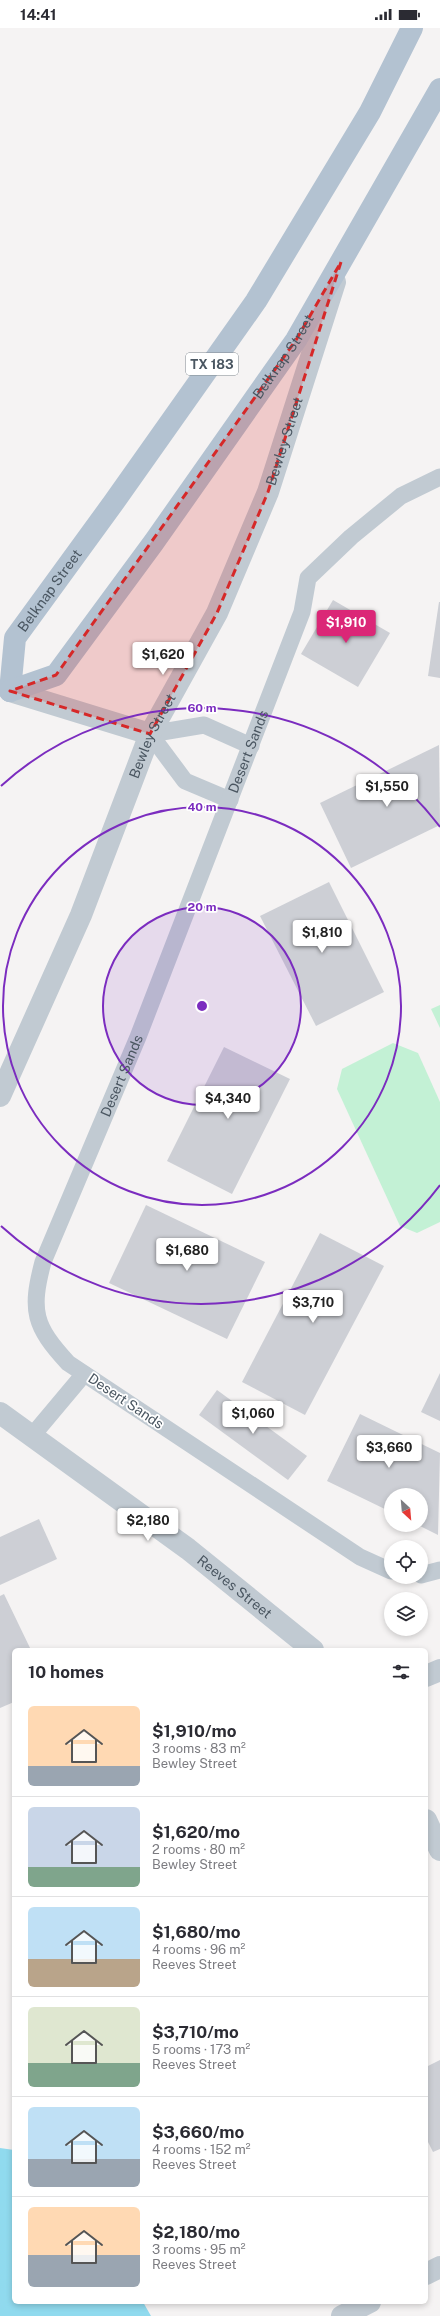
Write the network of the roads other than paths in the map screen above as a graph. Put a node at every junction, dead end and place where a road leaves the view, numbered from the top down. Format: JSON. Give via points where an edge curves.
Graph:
{"nodes":[{"id":1,"x":412,"y":28,"type":"edge"},
{"id":2,"x":440,"y":89,"type":"edge"},
{"id":3,"x":341,"y":262,"type":"junction"},
{"id":4,"x":440,"y":477,"type":"edge"},
{"id":5,"x":5,"y":697,"type":"edge"},
{"id":6,"x":150,"y":734,"type":"junction"},
{"id":7,"x":251,"y":746,"type":"junction"},
{"id":8,"x":230,"y":800,"type":"junction"},
{"id":9,"x":0,"y":1096,"type":"edge"},
{"id":10,"x":84,"y":1374,"type":"junction"},
{"id":11,"x":0,"y":1413,"type":"edge"},
{"id":12,"x":32,"y":1436,"type":"junction"},
{"id":13,"x":384,"y":1568,"type":"edge"},
{"id":14,"x":440,"y":1570,"type":"edge"},
{"id":15,"x":428,"y":1573,"type":"edge"},
{"id":16,"x":311,"y":1648,"type":"edge"},
{"id":17,"x":440,"y":1670,"type":"edge"},
{"id":18,"x":428,"y":1675,"type":"edge"},
{"id":19,"x":428,"y":1824,"type":"edge"},
{"id":20,"x":440,"y":1850,"type":"edge"},
{"id":21,"x":440,"y":2267,"type":"edge"},
{"id":22,"x":428,"y":2273,"type":"edge"},
{"id":23,"x":366,"y":2304,"type":"edge"},
{"id":24,"x":342,"y":2316,"type":"edge"}],
"edges":[{"from":1,"to":5,"type":"main road","name":"Belknap Street","number":"TX 183","via":[[370,112],[256,301],[15,638]]},
{"from":2,"to":3,"type":"main road","name":"Belknap Street"},
{"from":3,"to":5,"type":"main road","name":"Belknap Street","via":[[296,340],[154,542],[56,675]]},
{"from":3,"to":6,"type":"street","name":"Bewley Street","via":[[268,492],[217,613]]},
{"from":4,"to":7,"type":"lane","name":"Desert Sands","via":[[401,496],[308,578],[302,612]]},
{"from":5,"to":6,"type":"street"},
{"from":6,"to":7,"type":"lane","via":[[204,725]]},
{"from":6,"to":8,"type":"lane","via":[[185,781]]},
{"from":6,"to":9,"type":"street","name":"Bewley Street","via":[[81,915]]},
{"from":7,"to":8,"type":"lane","name":"Desert Sands"},
{"from":8,"to":10,"type":"lane","name":"Desert Sands","via":[[138,1037],[42,1262],[36,1287],[35,1313],[50,1343],[68,1363]]},
{"from":10,"to":12,"type":"lane"},
{"from":10,"to":13,"type":"lane","name":"Desert Sands","via":[[360,1557]]},
{"from":11,"to":12,"type":"street","name":"Reeves Street"},
{"from":12,"to":16,"type":"street","name":"Reeves Street","via":[[188,1549]]},
{"from":14,"to":15,"type":"lane"},
{"from":17,"to":18,"type":"street"},
{"from":19,"to":20,"type":"street"},
{"from":21,"to":22,"type":"street"},
{"from":23,"to":24,"type":"street"}]}
